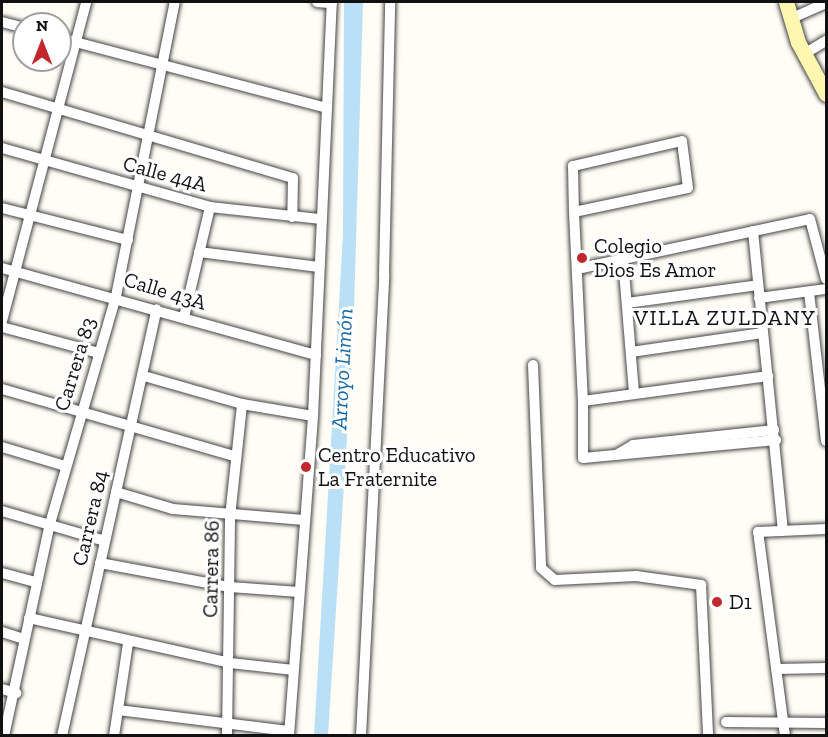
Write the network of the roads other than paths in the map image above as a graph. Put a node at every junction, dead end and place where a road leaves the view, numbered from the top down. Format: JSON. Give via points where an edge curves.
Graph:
{"nodes":[{"id":1,"x":86,"y":2,"type":"edge"},
{"id":2,"x":175,"y":2,"type":"edge"},
{"id":3,"x":317,"y":2,"type":"edge"},
{"id":4,"x":332,"y":2,"type":"edge"},
{"id":5,"x":390,"y":2,"type":"edge"},
{"id":6,"x":786,"y":2,"type":"edge"},
{"id":7,"x":826,"y":3,"type":"edge"},
{"id":8,"x":790,"y":19,"type":"junction"},
{"id":9,"x":72,"y":41,"type":"edge"},
{"id":10,"x":826,"y":41,"type":"edge"},
{"id":11,"x":75,"y":42,"type":"junction"},
{"id":12,"x":804,"y":54,"type":"junction"},
{"id":13,"x":164,"y":67,"type":"junction"},
{"id":14,"x":825,"y":88,"type":"edge"},
{"id":15,"x":2,"y":92,"type":"edge"},
{"id":16,"x":57,"y":108,"type":"junction"},
{"id":17,"x":327,"y":108,"type":"junction"},
{"id":18,"x":150,"y":133,"type":"junction"},
{"id":19,"x":2,"y":148,"type":"edge"},
{"id":20,"x":43,"y":160,"type":"junction"},
{"id":21,"x":139,"y":188,"type":"junction"},
{"id":22,"x":210,"y":207,"type":"junction"},
{"id":23,"x":2,"y":208,"type":"edge"},
{"id":24,"x":574,"y":212,"type":"junction"},
{"id":25,"x":29,"y":215,"type":"junction"},
{"id":26,"x":292,"y":217,"type":"junction"},
{"id":27,"x":321,"y":219,"type":"junction"},
{"id":28,"x":753,"y":231,"type":"junction"},
{"id":29,"x":128,"y":240,"type":"junction"},
{"id":30,"x":199,"y":252,"type":"junction"},
{"id":31,"x":623,"y":259,"type":"junction"},
{"id":32,"x":319,"y":267,"type":"junction"},
{"id":33,"x":2,"y":268,"type":"edge"},
{"id":34,"x":577,"y":269,"type":"junction"},
{"id":35,"x":14,"y":272,"type":"junction"},
{"id":36,"x":826,"y":279,"type":"edge"},
{"id":37,"x":758,"y":285,"type":"junction"},
{"id":38,"x":826,"y":289,"type":"edge"},
{"id":39,"x":809,"y":292,"type":"junction"},
{"id":40,"x":116,"y":296,"type":"junction"},
{"id":41,"x":759,"y":298,"type":"junction"},
{"id":42,"x":627,"y":303,"type":"junction"},
{"id":43,"x":157,"y":309,"type":"junction"},
{"id":44,"x":184,"y":317,"type":"junction"},
{"id":45,"x":2,"y":321,"type":"edge"},
{"id":46,"x":2,"y":327,"type":"edge"},
{"id":47,"x":763,"y":333,"type":"junction"},
{"id":48,"x":631,"y":352,"type":"junction"},
{"id":49,"x":99,"y":353,"type":"junction"},
{"id":50,"x":316,"y":355,"type":"junction"},
{"id":51,"x":533,"y":365,"type":"dead end"},
{"id":52,"x":144,"y":376,"type":"junction"},
{"id":53,"x":768,"y":376,"type":"junction"},
{"id":54,"x":2,"y":389,"type":"edge"},
{"id":55,"x":634,"y":394,"type":"junction"},
{"id":56,"x":583,"y":401,"type":"junction"},
{"id":57,"x":242,"y":404,"type":"junction"},
{"id":58,"x":81,"y":410,"type":"junction"},
{"id":59,"x":314,"y":416,"type":"junction"},
{"id":60,"x":132,"y":427,"type":"junction"},
{"id":61,"x":775,"y":435,"type":"junction"},
{"id":62,"x":826,"y":441,"type":"edge"},
{"id":63,"x":2,"y":447,"type":"edge"},
{"id":64,"x":234,"y":456,"type":"junction"},
{"id":65,"x":65,"y":466,"type":"junction"},
{"id":66,"x":117,"y":492,"type":"junction"},
{"id":67,"x":2,"y":511,"type":"edge"},
{"id":68,"x":230,"y":517,"type":"junction"},
{"id":69,"x":304,"y":520,"type":"junction"},
{"id":70,"x":50,"y":527,"type":"junction"},
{"id":71,"x":826,"y":529,"type":"edge"},
{"id":72,"x":783,"y":530,"type":"junction"},
{"id":73,"x":105,"y":541,"type":"junction"},
{"id":74,"x":100,"y":563,"type":"junction"},
{"id":75,"x":2,"y":573,"type":"edge"},
{"id":76,"x":36,"y":582,"type":"junction"},
{"id":77,"x":230,"y":587,"type":"junction"},
{"id":78,"x":299,"y":592,"type":"junction"},
{"id":79,"x":29,"y":618,"type":"junction"},
{"id":80,"x":84,"y":630,"type":"junction"},
{"id":81,"x":2,"y":632,"type":"edge"},
{"id":82,"x":24,"y":639,"type":"junction"},
{"id":83,"x":128,"y":643,"type":"junction"},
{"id":84,"x":230,"y":663,"type":"junction"},
{"id":85,"x":826,"y":668,"type":"edge"},
{"id":86,"x":776,"y":669,"type":"junction"},
{"id":87,"x":294,"y":670,"type":"junction"},
{"id":88,"x":2,"y":689,"type":"edge"},
{"id":89,"x":16,"y":693,"type":"junction"},
{"id":90,"x":118,"y":710,"type":"junction"},
{"id":91,"x":726,"y":722,"type":"dead end"},
{"id":92,"x":826,"y":723,"type":"edge"},
{"id":93,"x":784,"y":724,"type":"junction"},
{"id":94,"x":227,"y":730,"type":"edge"},
{"id":95,"x":289,"y":733,"type":"edge"},
{"id":96,"x":4,"y":735,"type":"edge"},
{"id":97,"x":62,"y":735,"type":"edge"},
{"id":98,"x":114,"y":735,"type":"edge"},
{"id":99,"x":361,"y":735,"type":"edge"},
{"id":100,"x":708,"y":735,"type":"edge"},
{"id":101,"x":785,"y":735,"type":"edge"}],
"edges":[{"from":1,"to":11,"type":"street"},
{"from":2,"to":13,"type":"street","name":"Carrera 83"},
{"from":3,"to":4,"type":"street"},
{"from":4,"to":17,"type":"street"},
{"from":5,"to":99,"type":"street","via":[[384,275]]},
{"from":6,"to":8,"type":"street"},
{"from":7,"to":8,"type":"street"},
{"from":8,"to":12,"type":"street"},
{"from":9,"to":11,"type":"street"},
{"from":10,"to":12,"type":"street"},
{"from":11,"to":13,"type":"street"},
{"from":11,"to":16,"type":"street"},
{"from":12,"to":14,"type":"street"},
{"from":13,"to":17,"type":"street"},
{"from":13,"to":18,"type":"street","name":"Carrera 83"},
{"from":15,"to":16,"type":"street"},
{"from":16,"to":18,"type":"street"},
{"from":16,"to":20,"type":"street"},
{"from":17,"to":27,"type":"street"},
{"from":18,"to":21,"type":"street","name":"Carrera 83"},
{"from":18,"to":26,"type":"street","via":[[292,178]]},
{"from":19,"to":20,"type":"street","name":"Calle 44A"},
{"from":20,"to":21,"type":"street","name":"Calle 44A"},
{"from":20,"to":25,"type":"street"},
{"from":21,"to":22,"type":"street","name":"Calle 44A"},
{"from":21,"to":29,"type":"street","name":"Carrera 83"},
{"from":22,"to":26,"type":"street","name":"Calle 44A"},
{"from":22,"to":30,"type":"street"},
{"from":23,"to":25,"type":"street"},
{"from":24,"to":24,"type":"street","via":[[573,166],[682,141],[688,189]]},
{"from":24,"to":34,"type":"street"},
{"from":25,"to":29,"type":"street"},
{"from":25,"to":35,"type":"street"},
{"from":26,"to":27,"type":"street","name":"Calle 44A"},
{"from":27,"to":32,"type":"street"},
{"from":28,"to":31,"type":"street"},
{"from":28,"to":36,"type":"street","via":[[813,220]]},
{"from":28,"to":37,"type":"street"},
{"from":29,"to":40,"type":"street","name":"Carrera 83"},
{"from":30,"to":32,"type":"street"},
{"from":30,"to":44,"type":"street"},
{"from":31,"to":34,"type":"street"},
{"from":31,"to":42,"type":"street"},
{"from":32,"to":50,"type":"street"},
{"from":33,"to":35,"type":"street","name":"Calle 43A"},
{"from":34,"to":56,"type":"street"},
{"from":35,"to":40,"type":"street","name":"Calle 43A"},
{"from":35,"to":45,"type":"street"},
{"from":37,"to":41,"type":"street"},
{"from":37,"to":42,"type":"street"},
{"from":38,"to":39,"type":"street"},
{"from":39,"to":41,"type":"street"},
{"from":39,"to":62,"type":"street"},
{"from":40,"to":43,"type":"street","name":"Calle 43A"},
{"from":40,"to":49,"type":"street","name":"Carrera 83"},
{"from":41,"to":47,"type":"street"},
{"from":42,"to":48,"type":"street"},
{"from":43,"to":44,"type":"street","name":"Calle 43A"},
{"from":43,"to":52,"type":"street","name":"Carrera 84"},
{"from":44,"to":50,"type":"street","name":"Calle 43A"},
{"from":46,"to":49,"type":"street"},
{"from":47,"to":48,"type":"street"},
{"from":47,"to":53,"type":"street"},
{"from":48,"to":55,"type":"street"},
{"from":49,"to":58,"type":"street","name":"Carrera 83"},
{"from":50,"to":59,"type":"street"},
{"from":51,"to":100,"type":"street","via":[[541,568],[555,580],[636,576],[701,585]]},
{"from":52,"to":57,"type":"street"},
{"from":52,"to":60,"type":"street","name":"Carrera 84"},
{"from":53,"to":55,"type":"street"},
{"from":53,"to":61,"type":"street"},
{"from":54,"to":58,"type":"street"},
{"from":55,"to":56,"type":"street"},
{"from":56,"to":61,"type":"street","via":[[583,458],[616,455],[633,446]]},
{"from":57,"to":59,"type":"street"},
{"from":57,"to":64,"type":"street","name":"Carrera 86"},
{"from":58,"to":60,"type":"street"},
{"from":58,"to":65,"type":"street","name":"Carrera 83"},
{"from":59,"to":69,"type":"street"},
{"from":60,"to":64,"type":"street"},
{"from":60,"to":66,"type":"street","name":"Carrera 84"},
{"from":61,"to":72,"type":"street"},
{"from":63,"to":65,"type":"street"},
{"from":64,"to":68,"type":"street","name":"Carrera 86"},
{"from":65,"to":70,"type":"street","name":"Carrera 83"},
{"from":66,"to":68,"type":"street","via":[[172,509]]},
{"from":66,"to":73,"type":"street","name":"Carrera 84"},
{"from":67,"to":70,"type":"street"},
{"from":68,"to":69,"type":"street"},
{"from":68,"to":77,"type":"street","name":"Carrera 86"},
{"from":69,"to":78,"type":"street"},
{"from":70,"to":73,"type":"street"},
{"from":70,"to":76,"type":"street","name":"Carrera 83"},
{"from":71,"to":72,"type":"street"},
{"from":72,"to":86,"type":"street","via":[[758,532]]},
{"from":73,"to":74,"type":"street","name":"Carrera 84"},
{"from":74,"to":77,"type":"street"},
{"from":74,"to":80,"type":"street","name":"Carrera 84"},
{"from":75,"to":76,"type":"street"},
{"from":76,"to":79,"type":"street","name":"Carrera 83"},
{"from":77,"to":78,"type":"street"},
{"from":77,"to":84,"type":"street","name":"Carrera 86"},
{"from":78,"to":87,"type":"street"},
{"from":79,"to":80,"type":"street"},
{"from":79,"to":82,"type":"street","name":"Carrera 83"},
{"from":80,"to":83,"type":"street"},
{"from":80,"to":97,"type":"street","name":"Carrera 84"},
{"from":81,"to":82,"type":"street"},
{"from":82,"to":89,"type":"street","name":"Carrera 83"},
{"from":83,"to":84,"type":"street"},
{"from":83,"to":90,"type":"street"},
{"from":84,"to":87,"type":"street"},
{"from":84,"to":94,"type":"street","name":"Carrera 86"},
{"from":85,"to":86,"type":"street"},
{"from":86,"to":93,"type":"street"},
{"from":87,"to":95,"type":"street"},
{"from":88,"to":89,"type":"street"},
{"from":89,"to":96,"type":"street","name":"Carrera 83"},
{"from":90,"to":94,"type":"street"},
{"from":90,"to":98,"type":"street"},
{"from":91,"to":93,"type":"street"},
{"from":92,"to":93,"type":"street"},
{"from":93,"to":101,"type":"street"},
{"from":94,"to":95,"type":"street"}]}
